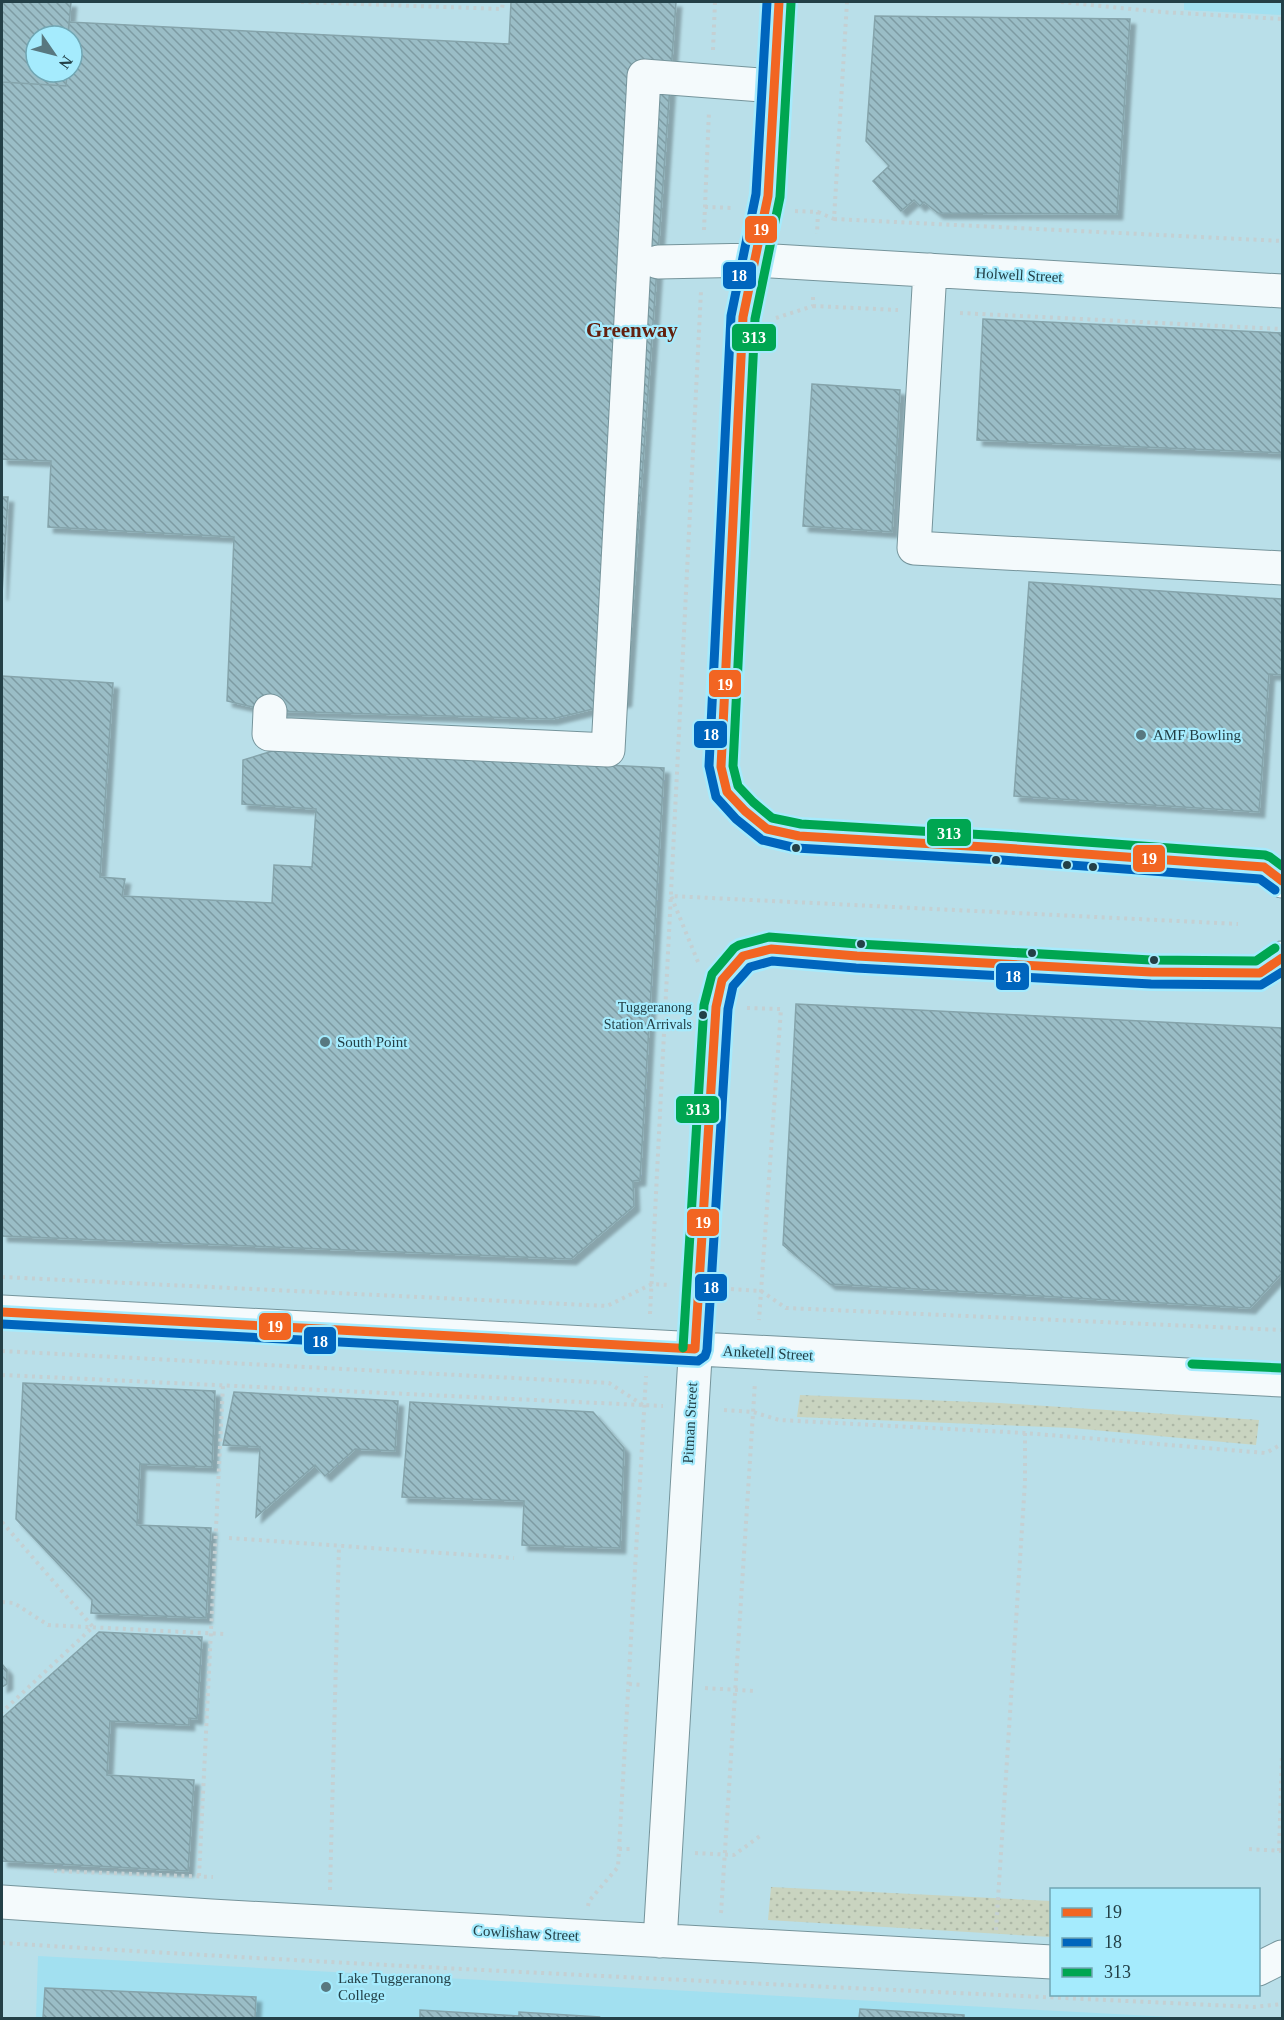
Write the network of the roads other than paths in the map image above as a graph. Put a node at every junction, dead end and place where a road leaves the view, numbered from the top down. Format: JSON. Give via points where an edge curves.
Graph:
{"nodes":[{"id":1,"x":779,"y":2,"type":"edge"},
{"id":2,"x":774,"y":86,"type":"junction"},
{"id":3,"x":756,"y":260,"type":"junction"},
{"id":4,"x":658,"y":262,"type":"dead end"},
{"id":5,"x":930,"y":270,"type":"junction"},
{"id":6,"x":1282,"y":291,"type":"edge"},
{"id":7,"x":1282,"y":568,"type":"edge"},
{"id":8,"x":270,"y":711,"type":"dead end"},
{"id":9,"x":1282,"y":881,"type":"edge"},
{"id":10,"x":1282,"y":958,"type":"edge"},
{"id":11,"x":2,"y":1312,"type":"edge"},
{"id":12,"x":694,"y":1349,"type":"junction"},
{"id":13,"x":1282,"y":1380,"type":"edge"},
{"id":14,"x":2,"y":1902,"type":"edge"},
{"id":15,"x":660,"y":1941,"type":"junction"},
{"id":16,"x":1282,"y":1957,"type":"edge"},
{"id":17,"x":1050,"y":1962,"type":"edge"},
{"id":18,"x":1260,"y":1967,"type":"edge"}],
"edges":[{"from":1,"to":2,"type":"street"},
{"from":2,"to":3,"type":"street","via":[[768,196]]},
{"from":2,"to":8,"type":"street","via":[[644,76],[608,750],[269,734]]},
{"from":3,"to":4,"type":"street","name":"Holwell Street"},
{"from":3,"to":5,"type":"street","name":"Holwell Street"},
{"from":3,"to":9,"type":"street","via":[[743,317],[721,767],[727,792],[767,829],[800,837],[1264,867]]},
{"from":5,"to":6,"type":"street","name":"Holwell Street"},
{"from":5,"to":7,"type":"street","via":[[914,548]]},
{"from":10,"to":12,"type":"street","name":"Pitman Street","via":[[1260,973],[1250,973],[1151,972],[771,949],[743,956],[722,980],[716,1007]]},
{"from":11,"to":12,"type":"street","name":"Anketell Street"},
{"from":12,"to":13,"type":"street","name":"Anketell Street"},
{"from":12,"to":15,"type":"street","name":"Pitman Street"},
{"from":14,"to":15,"type":"street","name":"Cowlishaw Street"},
{"from":15,"to":17,"type":"street","name":"Cowlishaw Street"},
{"from":16,"to":18,"type":"street"}]}
